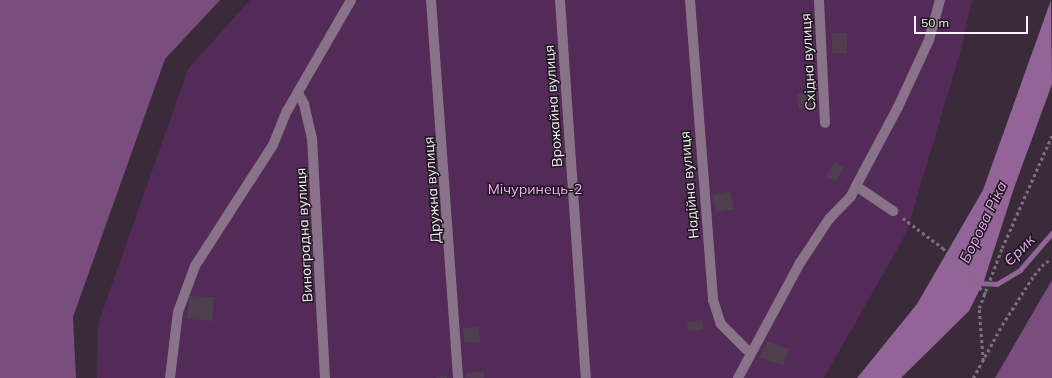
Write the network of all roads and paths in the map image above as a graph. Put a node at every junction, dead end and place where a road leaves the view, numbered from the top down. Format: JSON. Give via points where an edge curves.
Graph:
{"nodes":[{"id":1,"x":352,"y":0,"type":"edge"},
{"id":2,"x":431,"y":0,"type":"edge"},
{"id":3,"x":560,"y":0,"type":"edge"},
{"id":4,"x":690,"y":0,"type":"edge"},
{"id":5,"x":820,"y":0,"type":"edge"},
{"id":6,"x":940,"y":0,"type":"edge"},
{"id":7,"x":298,"y":93,"type":"junction"},
{"id":8,"x":825,"y":123,"type":"dead end"},
{"id":9,"x":1052,"y":135,"type":"edge"},
{"id":10,"x":856,"y":186,"type":"junction"},
{"id":11,"x":893,"y":211,"type":"joint"},
{"id":12,"x":1052,"y":263,"type":"edge"},
{"id":13,"x":986,"y":294,"type":"junction"},
{"id":14,"x":751,"y":351,"type":"junction"},
{"id":15,"x":982,"y":361,"type":"junction"},
{"id":16,"x":170,"y":378,"type":"edge"},
{"id":17,"x":325,"y":378,"type":"edge"},
{"id":18,"x":458,"y":378,"type":"edge"},
{"id":19,"x":586,"y":378,"type":"edge"},
{"id":20,"x":738,"y":378,"type":"edge"},
{"id":21,"x":973,"y":378,"type":"edge"}],
"edges":[{"from":1,"to":7,"type":"lane"},
{"from":2,"to":18,"type":"lane","name":"Дружна вулиця"},
{"from":3,"to":19,"type":"lane","name":"Врожайна вулиця"},
{"from":4,"to":14,"type":"lane","name":"Надійна вулиця","via":[[713,300],[721,324]]},
{"from":5,"to":8,"type":"lane","name":"Східна вулиця"},
{"from":6,"to":10,"type":"lane","via":[[929,40],[898,107]]},
{"from":7,"to":16,"type":"lane","via":[[287,111],[273,145],[195,266],[178,312]]},
{"from":7,"to":17,"type":"lane","name":"Виноградна вулиця","via":[[304,104],[312,138]]},
{"from":9,"to":13,"type":"path","via":[[1002,248]]},
{"from":10,"to":11,"type":"lane"},
{"from":10,"to":14,"type":"lane","via":[[800,263]]},
{"from":11,"to":13,"type":"path","via":[[943,248]]},
{"from":12,"to":15,"type":"path","via":[[1046,261],[1034,275]]},
{"from":13,"to":15,"type":"path","via":[[979,308]]},
{"from":14,"to":20,"type":"lane"},
{"from":15,"to":21,"type":"path"}]}
